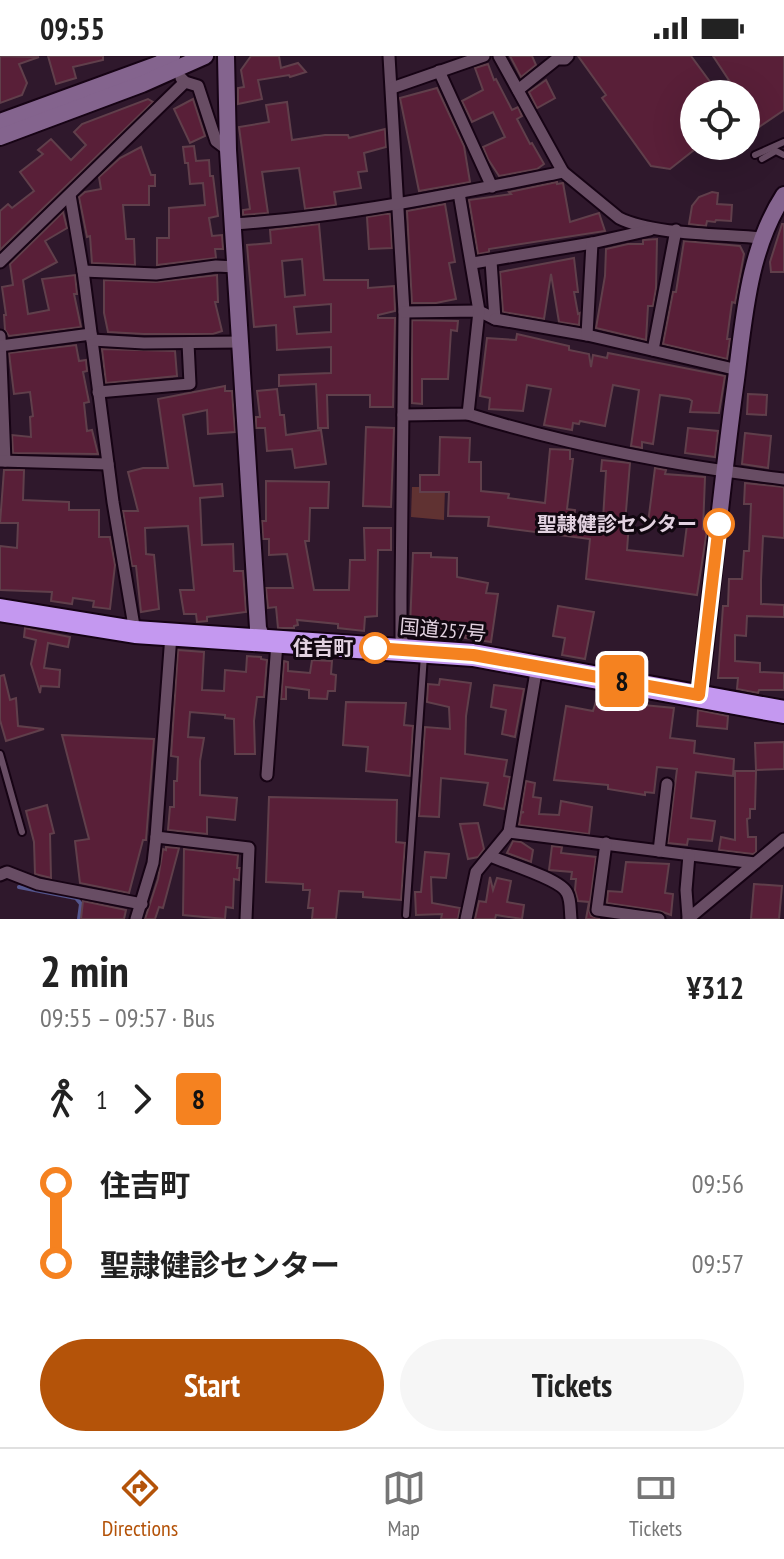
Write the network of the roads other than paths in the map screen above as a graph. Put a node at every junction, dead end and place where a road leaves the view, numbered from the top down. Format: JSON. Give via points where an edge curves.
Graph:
{"nodes":[{"id":1,"x":205,"y":56,"type":"edge"},
{"id":2,"x":226,"y":56,"type":"edge"},
{"id":3,"x":389,"y":56,"type":"edge"},
{"id":4,"x":484,"y":56,"type":"edge"},
{"id":5,"x":499,"y":56,"type":"edge"},
{"id":6,"x":568,"y":56,"type":"edge"},
{"id":7,"x":178,"y":69,"type":"edge"},
{"id":8,"x":439,"y":71,"type":"junction"},
{"id":9,"x":392,"y":88,"type":"junction"},
{"id":10,"x":518,"y":90,"type":"junction"},
{"id":11,"x":0,"y":122,"type":"edge"},
{"id":12,"x":0,"y":137,"type":"edge"},
{"id":13,"x":784,"y":142,"type":"edge"},
{"id":14,"x":228,"y":150,"type":"junction"},
{"id":15,"x":784,"y":155,"type":"edge"},
{"id":16,"x":563,"y":172,"type":"junction"},
{"id":17,"x":492,"y":187,"type":"junction"},
{"id":18,"x":459,"y":193,"type":"junction"},
{"id":19,"x":70,"y":195,"type":"junction"},
{"id":20,"x":784,"y":195,"type":"edge"},
{"id":21,"x":399,"y":202,"type":"junction"},
{"id":22,"x":779,"y":212,"type":"edge"},
{"id":23,"x":619,"y":218,"type":"junction"},
{"id":24,"x":233,"y":224,"type":"junction"},
{"id":25,"x":655,"y":229,"type":"junction"},
{"id":26,"x":676,"y":230,"type":"junction"},
{"id":27,"x":620,"y":238,"type":"junction"},
{"id":28,"x":761,"y":238,"type":"junction"},
{"id":29,"x":592,"y":243,"type":"junction"},
{"id":30,"x":491,"y":261,"type":"junction"},
{"id":31,"x":0,"y":262,"type":"edge"},
{"id":32,"x":473,"y":263,"type":"junction"},
{"id":33,"x":236,"y":267,"type":"junction"},
{"id":34,"x":83,"y":271,"type":"junction"},
{"id":35,"x":479,"y":311,"type":"junction"},
{"id":36,"x":404,"y":312,"type":"junction"},
{"id":37,"x":495,"y":319,"type":"junction"},
{"id":38,"x":587,"y":335,"type":"junction"},
{"id":39,"x":0,"y":336,"type":"edge"},
{"id":40,"x":91,"y":337,"type":"junction"},
{"id":41,"x":241,"y":342,"type":"junction"},
{"id":42,"x":188,"y":343,"type":"junction"},
{"id":43,"x":0,"y":346,"type":"edge"},
{"id":44,"x":653,"y":350,"type":"junction"},
{"id":45,"x":738,"y":370,"type":"junction"},
{"id":46,"x":98,"y":392,"type":"junction"},
{"id":47,"x":468,"y":414,"type":"junction"},
{"id":48,"x":403,"y":415,"type":"junction"},
{"id":49,"x":2,"y":461,"type":"edge"},
{"id":50,"x":108,"y":464,"type":"junction"},
{"id":51,"x":723,"y":471,"type":"junction"},
{"id":52,"x":784,"y":479,"type":"edge"},
{"id":53,"x":0,"y":610,"type":"edge"},
{"id":54,"x":135,"y":632,"type":"junction"},
{"id":55,"x":171,"y":635,"type":"junction"},
{"id":56,"x":270,"y":642,"type":"junction"},
{"id":57,"x":414,"y":650,"type":"junction"},
{"id":58,"x":537,"y":666,"type":"junction"},
{"id":59,"x":699,"y":695,"type":"junction"},
{"id":60,"x":784,"y":712,"type":"edge"},
{"id":61,"x":0,"y":754,"type":"edge"},
{"id":62,"x":267,"y":775,"type":"dead end"},
{"id":63,"x":667,"y":784,"type":"dead end"},
{"id":64,"x":22,"y":832,"type":"dead end"},
{"id":65,"x":509,"y":832,"type":"junction"},
{"id":66,"x":156,"y":837,"type":"junction"},
{"id":67,"x":784,"y":839,"type":"edge"},
{"id":68,"x":606,"y":843,"type":"junction"},
{"id":69,"x":659,"y":851,"type":"junction"},
{"id":70,"x":689,"y":855,"type":"junction"},
{"id":71,"x":490,"y":856,"type":"junction"},
{"id":72,"x":755,"y":863,"type":"junction"},
{"id":73,"x":0,"y":875,"type":"edge"},
{"id":74,"x":142,"y":904,"type":"junction"},
{"id":75,"x":406,"y":915,"type":"dead end"},
{"id":76,"x":688,"y":918,"type":"edge"},
{"id":77,"x":136,"y":919,"type":"edge"},
{"id":78,"x":246,"y":919,"type":"edge"},
{"id":79,"x":466,"y":919,"type":"edge"},
{"id":80,"x":571,"y":919,"type":"edge"},
{"id":81,"x":659,"y":919,"type":"edge"}],
"edges":[{"from":1,"to":7,"type":"street"},
{"from":2,"to":14,"type":"street"},
{"from":3,"to":9,"type":"street"},
{"from":4,"to":8,"type":"street"},
{"from":5,"to":10,"type":"street"},
{"from":6,"to":10,"type":"street"},
{"from":7,"to":11,"type":"street","via":[[159,64]]},
{"from":7,"to":12,"type":"street"},
{"from":7,"to":14,"type":"street","via":[[198,86],[216,141]]},
{"from":7,"to":19,"type":"street"},
{"from":8,"to":9,"type":"street"},
{"from":8,"to":17,"type":"street"},
{"from":9,"to":21,"type":"street"},
{"from":10,"to":16,"type":"street"},
{"from":13,"to":15,"type":"lane","via":[[758,157],[776,151]]},
{"from":14,"to":24,"type":"street"},
{"from":16,"to":17,"type":"street"},
{"from":16,"to":23,"type":"street"},
{"from":17,"to":18,"type":"street"},
{"from":18,"to":21,"type":"street"},
{"from":18,"to":32,"type":"street"},
{"from":19,"to":31,"type":"street"},
{"from":19,"to":34,"type":"street"},
{"from":20,"to":22,"type":"street"},
{"from":21,"to":24,"type":"street","via":[[301,220]]},
{"from":21,"to":36,"type":"street"},
{"from":22,"to":28,"type":"street"},
{"from":23,"to":25,"type":"street"},
{"from":23,"to":27,"type":"street"},
{"from":24,"to":33,"type":"street"},
{"from":25,"to":26,"type":"street"},
{"from":25,"to":27,"type":"street"},
{"from":26,"to":28,"type":"street"},
{"from":26,"to":44,"type":"street"},
{"from":27,"to":29,"type":"street"},
{"from":28,"to":45,"type":"street","via":[[746,300]]},
{"from":29,"to":30,"type":"street"},
{"from":29,"to":38,"type":"street"},
{"from":30,"to":32,"type":"street"},
{"from":30,"to":37,"type":"street"},
{"from":32,"to":35,"type":"street"},
{"from":33,"to":34,"type":"street","via":[[156,274]]},
{"from":33,"to":41,"type":"street"},
{"from":34,"to":40,"type":"street"},
{"from":35,"to":36,"type":"street"},
{"from":35,"to":37,"type":"street"},
{"from":35,"to":47,"type":"street"},
{"from":36,"to":48,"type":"street"},
{"from":37,"to":38,"type":"street"},
{"from":38,"to":44,"type":"street"},
{"from":39,"to":43,"type":"street"},
{"from":40,"to":42,"type":"street"},
{"from":40,"to":43,"type":"street"},
{"from":40,"to":46,"type":"street"},
{"from":41,"to":42,"type":"street"},
{"from":41,"to":56,"type":"street","via":[[258,628]]},
{"from":42,"to":46,"type":"street","via":[[190,384]]},
{"from":43,"to":49,"type":"street"},
{"from":44,"to":45,"type":"street"},
{"from":45,"to":51,"type":"street"},
{"from":46,"to":50,"type":"street"},
{"from":47,"to":48,"type":"street"},
{"from":47,"to":51,"type":"street","via":[[533,434]]},
{"from":48,"to":57,"type":"street","via":[[401,637]]},
{"from":49,"to":50,"type":"street"},
{"from":50,"to":54,"type":"street"},
{"from":51,"to":52,"type":"street"},
{"from":51,"to":59,"type":"street"},
{"from":53,"to":54,"type":"highway","name":"国道257号"},
{"from":54,"to":55,"type":"highway","name":"国道257号"},
{"from":55,"to":56,"type":"highway","name":"国道257号"},
{"from":55,"to":66,"type":"street"},
{"from":56,"to":57,"type":"highway","name":"国道257号"},
{"from":56,"to":62,"type":"street"},
{"from":57,"to":58,"type":"highway","name":"国道257号"},
{"from":57,"to":75,"type":"lane"},
{"from":58,"to":59,"type":"highway","name":"国道257号"},
{"from":58,"to":65,"type":"street"},
{"from":59,"to":60,"type":"highway","name":"国道257号"},
{"from":61,"to":64,"type":"lane"},
{"from":63,"to":69,"type":"street"},
{"from":65,"to":68,"type":"street"},
{"from":65,"to":71,"type":"street"},
{"from":66,"to":74,"type":"street"},
{"from":66,"to":78,"type":"street","via":[[249,848]]},
{"from":67,"to":72,"type":"street"},
{"from":68,"to":69,"type":"street"},
{"from":68,"to":81,"type":"street","via":[[597,910]]},
{"from":69,"to":70,"type":"street"},
{"from":70,"to":72,"type":"street"},
{"from":70,"to":76,"type":"street"},
{"from":71,"to":79,"type":"street","via":[[476,872]]},
{"from":71,"to":80,"type":"street","via":[[565,889]]},
{"from":72,"to":76,"type":"street"},
{"from":73,"to":74,"type":"street","via":[[7,872],[38,884]]},
{"from":74,"to":77,"type":"street"}]}
